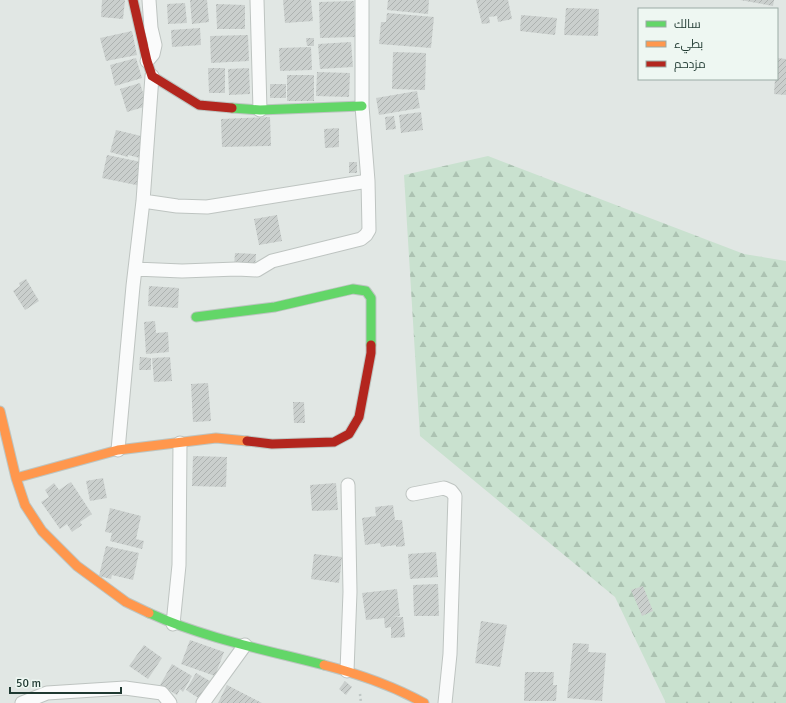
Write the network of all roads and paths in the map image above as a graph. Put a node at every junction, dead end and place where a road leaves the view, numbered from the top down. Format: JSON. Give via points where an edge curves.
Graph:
{"nodes":[{"id":1,"x":133,"y":0,"type":"edge"},
{"id":2,"x":149,"y":0,"type":"edge"},
{"id":3,"x":257,"y":0,"type":"edge"},
{"id":4,"x":362,"y":0,"type":"edge"},
{"id":5,"x":147,"y":61,"type":"junction"},
{"id":6,"x":152,"y":76,"type":"junction"},
{"id":7,"x":362,"y":106,"type":"junction"},
{"id":8,"x":260,"y":110,"type":"junction"},
{"id":9,"x":368,"y":181,"type":"junction"},
{"id":10,"x":143,"y":201,"type":"junction"},
{"id":11,"x":135,"y":269,"type":"junction"},
{"id":12,"x":196,"y":317,"type":"dead end"},
{"id":13,"x":0,"y":411,"type":"edge"},
{"id":14,"x":180,"y":443,"type":"junction"},
{"id":15,"x":118,"y":450,"type":"junction"},
{"id":16,"x":16,"y":478,"type":"junction"},
{"id":17,"x":348,"y":485,"type":"dead end"},
{"id":18,"x":413,"y":494,"type":"dead end"},
{"id":19,"x":173,"y":624,"type":"junction"},
{"id":20,"x":245,"y":645,"type":"junction"},
{"id":21,"x":347,"y":671,"type":"junction"},
{"id":22,"x":22,"y":703,"type":"edge"},
{"id":23,"x":170,"y":703,"type":"edge"},
{"id":24,"x":203,"y":703,"type":"edge"},
{"id":25,"x":424,"y":703,"type":"edge"},
{"id":26,"x":445,"y":703,"type":"edge"}],
"edges":[{"from":1,"to":5,"type":"street"},
{"from":2,"to":5,"type":"street","via":[[155,45],[153,54]]},
{"from":3,"to":8,"type":"street"},
{"from":4,"to":7,"type":"street"},
{"from":5,"to":6,"type":"street"},
{"from":6,"to":8,"type":"street","via":[[199,105]]},
{"from":6,"to":10,"type":"street"},
{"from":7,"to":8,"type":"street"},
{"from":7,"to":9,"type":"street"},
{"from":9,"to":10,"type":"street","via":[[207,207]]},
{"from":9,"to":11,"type":"street","via":[[369,230],[361,239],[272,261],[257,270]]},
{"from":10,"to":11,"type":"street"},
{"from":11,"to":15,"type":"street"},
{"from":12,"to":14,"type":"street","via":[[275,307],[353,288],[366,291],[371,298],[371,353],[360,417],[349,434],[334,442],[272,444],[216,438]]},
{"from":13,"to":16,"type":"street"},
{"from":14,"to":15,"type":"street"},
{"from":14,"to":19,"type":"street","via":[[179,565]]},
{"from":15,"to":16,"type":"street"},
{"from":16,"to":19,"type":"street","via":[[25,505],[42,531],[77,566],[126,602]]},
{"from":17,"to":21,"type":"street","via":[[350,592]]},
{"from":18,"to":26,"type":"street","via":[[444,488],[455,496],[450,654]]},
{"from":19,"to":20,"type":"street"},
{"from":20,"to":21,"type":"street"},
{"from":20,"to":24,"type":"street"},
{"from":21,"to":25,"type":"street","via":[[402,691]]},
{"from":22,"to":23,"type":"street","via":[[47,693],[125,688],[162,693]]}]}
